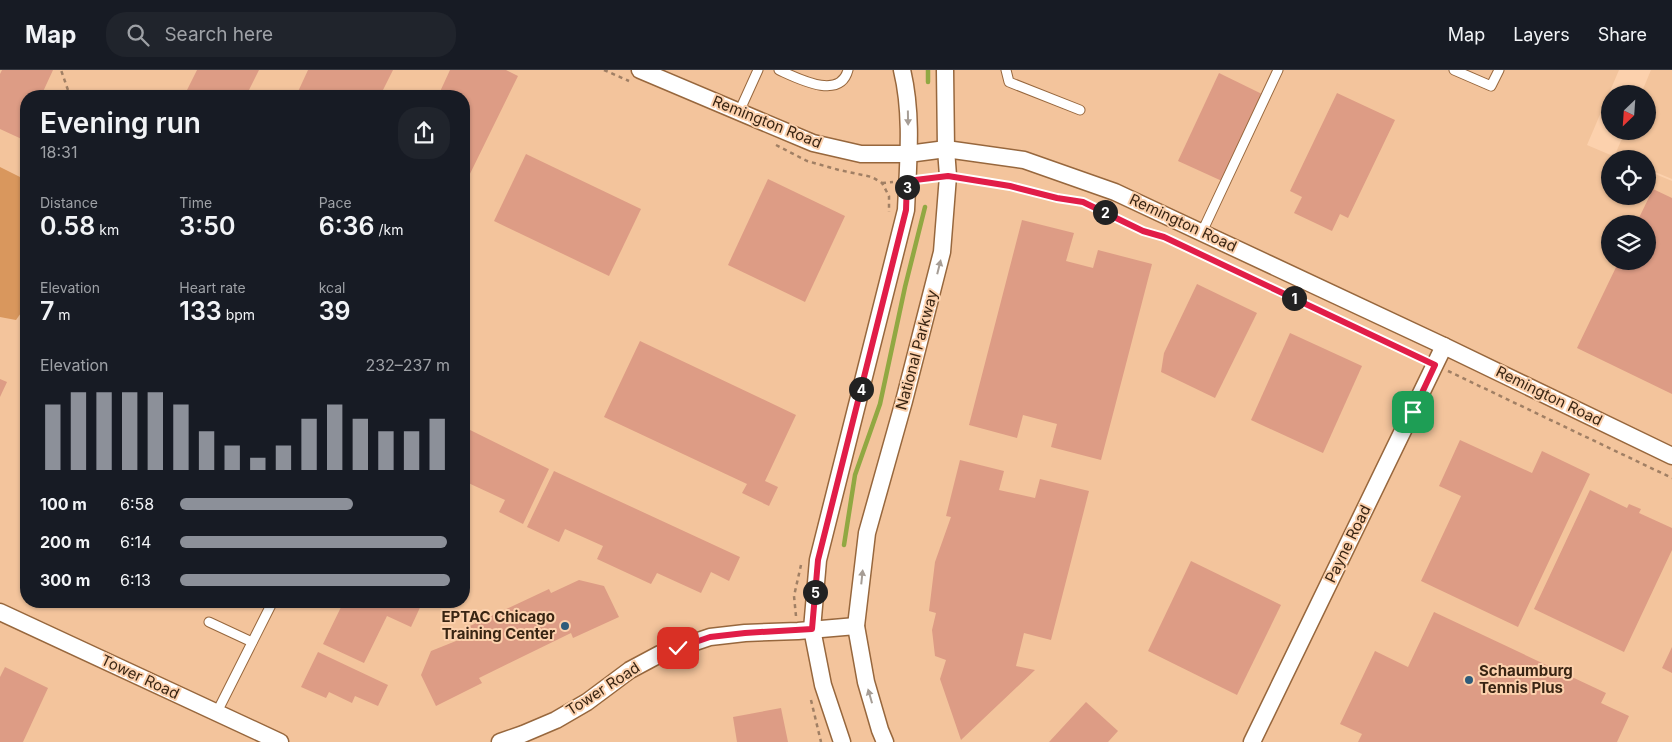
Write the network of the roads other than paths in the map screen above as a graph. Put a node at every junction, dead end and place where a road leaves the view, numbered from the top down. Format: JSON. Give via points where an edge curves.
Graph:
{"nodes":[{"id":1,"x":640,"y":70,"type":"edge"},
{"id":2,"x":758,"y":70,"type":"edge"},
{"id":3,"x":779,"y":70,"type":"edge"},
{"id":4,"x":848,"y":70,"type":"edge"},
{"id":5,"x":902,"y":70,"type":"edge"},
{"id":6,"x":945,"y":70,"type":"edge"},
{"id":7,"x":1006,"y":70,"type":"edge"},
{"id":8,"x":1278,"y":70,"type":"edge"},
{"id":9,"x":1454,"y":70,"type":"edge"},
{"id":10,"x":1499,"y":70,"type":"edge"},
{"id":11,"x":1080,"y":110,"type":"dead end"},
{"id":12,"x":739,"y":112,"type":"junction"},
{"id":13,"x":946,"y":149,"type":"junction"},
{"id":14,"x":908,"y":154,"type":"junction"},
{"id":15,"x":1202,"y":232,"type":"junction"},
{"id":16,"x":1444,"y":346,"type":"junction"},
{"id":17,"x":1672,"y":456,"type":"edge"},
{"id":18,"x":269,"y":608,"type":"edge"},
{"id":19,"x":0,"y":612,"type":"edge"},
{"id":20,"x":208,"y":622,"type":"dead end"},
{"id":21,"x":856,"y":626,"type":"junction"},
{"id":22,"x":812,"y":629,"type":"junction"},
{"id":23,"x":252,"y":642,"type":"junction"},
{"id":24,"x":216,"y":712,"type":"junction"},
{"id":25,"x":280,"y":742,"type":"edge"},
{"id":26,"x":500,"y":742,"type":"edge"},
{"id":27,"x":842,"y":742,"type":"edge"},
{"id":28,"x":885,"y":742,"type":"edge"},
{"id":29,"x":1252,"y":742,"type":"edge"}],
"edges":[{"from":1,"to":12,"type":"street","name":"Remington Road"},
{"from":2,"to":12,"type":"lane"},
{"from":3,"to":4,"type":"lane","via":[[818,86],[837,84]]},
{"from":5,"to":14,"type":"street","one_way":true,"via":[[908,91]]},
{"from":6,"to":13,"type":"street","name":"National Parkway"},
{"from":7,"to":11,"type":"lane","via":[[1009,82]]},
{"from":8,"to":15,"type":"lane"},
{"from":9,"to":10,"type":"lane","via":[[1491,86]]},
{"from":12,"to":14,"type":"street","name":"Remington Road","via":[[813,143],[861,154]]},
{"from":13,"to":14,"type":"street","name":"Remington Road"},
{"from":13,"to":15,"type":"street","name":"Remington Road","via":[[1024,160],[1115,192]]},
{"from":21,"to":13,"type":"street","name":"National Parkway","one_way":true,"via":[[867,533],[942,252],[948,176]]},
{"from":14,"to":22,"type":"street","via":[[906,210],[818,560]]},
{"from":15,"to":16,"type":"street","name":"Remington Road"},
{"from":16,"to":17,"type":"street","name":"Remington Road"},
{"from":16,"to":29,"type":"street","name":"Payne Road"},
{"from":18,"to":23,"type":"lane"},
{"from":19,"to":24,"type":"street","name":"Tower Road"},
{"from":20,"to":23,"type":"lane"},
{"from":21,"to":22,"type":"street","name":"Tower Road"},
{"from":28,"to":21,"type":"street","name":"National Parkway","one_way":true,"via":[[866,682]]},
{"from":22,"to":26,"type":"street","name":"Tower Road","via":[[710,637],[660,654],[630,670],[556,720]]},
{"from":22,"to":27,"type":"street","via":[[823,685]]},
{"from":23,"to":24,"type":"lane"},
{"from":24,"to":25,"type":"street","name":"Tower Road"}]}
